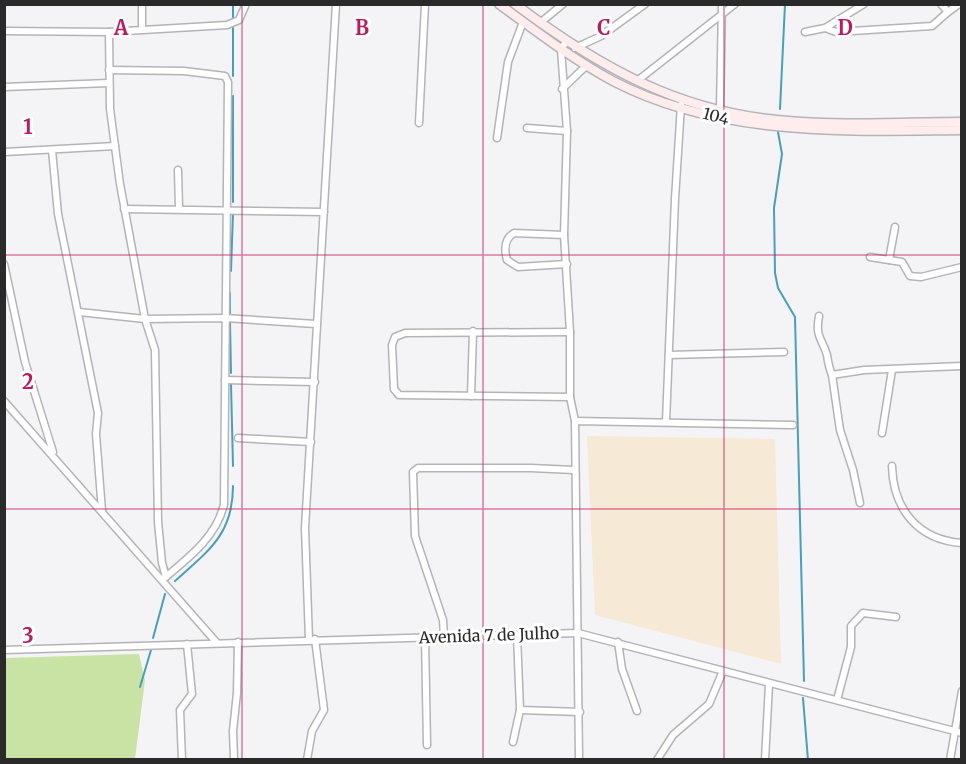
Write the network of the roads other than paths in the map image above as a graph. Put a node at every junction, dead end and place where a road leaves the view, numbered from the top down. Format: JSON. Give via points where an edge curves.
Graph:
{"nodes":[{"id":1,"x":142,"y":4,"type":"edge"},
{"id":2,"x":246,"y":4,"type":"edge"},
{"id":3,"x":336,"y":4,"type":"edge"},
{"id":4,"x":425,"y":4,"type":"edge"},
{"id":5,"x":499,"y":4,"type":"edge"},
{"id":6,"x":515,"y":4,"type":"edge"},
{"id":7,"x":563,"y":4,"type":"edge"},
{"id":8,"x":645,"y":4,"type":"edge"},
{"id":9,"x":722,"y":4,"type":"edge"},
{"id":10,"x":735,"y":4,"type":"edge"},
{"id":11,"x":864,"y":4,"type":"edge"},
{"id":12,"x":941,"y":4,"type":"edge"},
{"id":13,"x":959,"y":4,"type":"edge"},
{"id":14,"x":948,"y":12,"type":"junction"},
{"id":15,"x":722,"y":13,"type":"junction"},
{"id":16,"x":523,"y":22,"type":"junction"},
{"id":17,"x":540,"y":23,"type":"junction"},
{"id":18,"x":825,"y":28,"type":"junction"},
{"id":19,"x":142,"y":29,"type":"junction"},
{"id":20,"x":4,"y":31,"type":"edge"},
{"id":21,"x":109,"y":32,"type":"junction"},
{"id":22,"x":805,"y":32,"type":"dead end"},
{"id":23,"x":563,"y":46,"type":"junction"},
{"id":24,"x":574,"y":48,"type":"junction"},
{"id":25,"x":587,"y":65,"type":"junction"},
{"id":26,"x":109,"y":70,"type":"junction"},
{"id":27,"x":638,"y":81,"type":"junction"},
{"id":28,"x":110,"y":83,"type":"junction"},
{"id":29,"x":4,"y":87,"type":"edge"},
{"id":30,"x":562,"y":89,"type":"junction"},
{"id":31,"x":683,"y":102,"type":"junction"},
{"id":32,"x":720,"y":110,"type":"junction"},
{"id":33,"x":962,"y":122,"type":"edge"},
{"id":34,"x":419,"y":123,"type":"dead end"},
{"id":35,"x":782,"y":124,"type":"junction"},
{"id":36,"x":831,"y":126,"type":"junction"},
{"id":37,"x":526,"y":128,"type":"dead end"},
{"id":38,"x":962,"y":130,"type":"edge"},
{"id":39,"x":567,"y":131,"type":"junction"},
{"id":40,"x":496,"y":138,"type":"dead end"},
{"id":41,"x":115,"y":146,"type":"junction"},
{"id":42,"x":52,"y":150,"type":"junction"},
{"id":43,"x":4,"y":152,"type":"edge"},
{"id":44,"x":178,"y":170,"type":"dead end"},
{"id":45,"x":124,"y":209,"type":"junction"},
{"id":46,"x":179,"y":209,"type":"junction"},
{"id":47,"x":228,"y":210,"type":"junction"},
{"id":48,"x":324,"y":212,"type":"junction"},
{"id":49,"x":895,"y":227,"type":"dead end"},
{"id":50,"x":564,"y":235,"type":"junction"},
{"id":51,"x":870,"y":257,"type":"dead end"},
{"id":52,"x":889,"y":260,"type":"junction"},
{"id":53,"x":4,"y":264,"type":"edge"},
{"id":54,"x":567,"y":264,"type":"junction"},
{"id":55,"x":962,"y":267,"type":"edge"},
{"id":56,"x":79,"y":312,"type":"junction"},
{"id":57,"x":819,"y":316,"type":"dead end"},
{"id":58,"x":225,"y":318,"type":"junction"},
{"id":59,"x":144,"y":319,"type":"junction"},
{"id":60,"x":316,"y":324,"type":"junction"},
{"id":61,"x":473,"y":331,"type":"junction"},
{"id":62,"x":570,"y":332,"type":"junction"},
{"id":63,"x":784,"y":352,"type":"dead end"},
{"id":64,"x":669,"y":355,"type":"junction"},
{"id":65,"x":962,"y":366,"type":"edge"},
{"id":66,"x":892,"y":370,"type":"junction"},
{"id":67,"x":832,"y":375,"type":"junction"},
{"id":68,"x":225,"y":380,"type":"junction"},
{"id":69,"x":315,"y":382,"type":"junction"},
{"id":70,"x":471,"y":396,"type":"junction"},
{"id":71,"x":570,"y":397,"type":"junction"},
{"id":72,"x":4,"y":401,"type":"edge"},
{"id":73,"x":575,"y":421,"type":"junction"},
{"id":74,"x":666,"y":422,"type":"junction"},
{"id":75,"x":793,"y":425,"type":"dead end"},
{"id":76,"x":882,"y":433,"type":"dead end"},
{"id":77,"x":238,"y":438,"type":"dead end"},
{"id":78,"x":311,"y":442,"type":"junction"},
{"id":79,"x":54,"y":456,"type":"junction"},
{"id":80,"x":892,"y":466,"type":"dead end"},
{"id":81,"x":574,"y":470,"type":"junction"},
{"id":82,"x":860,"y":503,"type":"dead end"},
{"id":83,"x":102,"y":510,"type":"junction"},
{"id":84,"x":962,"y":543,"type":"edge"},
{"id":85,"x":164,"y":579,"type":"junction"},
{"id":86,"x":896,"y":617,"type":"dead end"},
{"id":87,"x":578,"y":633,"type":"junction"},
{"id":88,"x":517,"y":635,"type":"junction"},
{"id":89,"x":425,"y":637,"type":"junction"},
{"id":90,"x":444,"y":637,"type":"junction"},
{"id":91,"x":312,"y":639,"type":"junction"},
{"id":92,"x":238,"y":642,"type":"junction"},
{"id":93,"x":618,"y":642,"type":"junction"},
{"id":94,"x":217,"y":643,"type":"junction"},
{"id":95,"x":186,"y":644,"type":"junction"},
{"id":96,"x":4,"y":650,"type":"edge"},
{"id":97,"x":723,"y":671,"type":"junction"},
{"id":98,"x":769,"y":684,"type":"junction"},
{"id":99,"x":962,"y":691,"type":"edge"},
{"id":100,"x":837,"y":700,"type":"junction"},
{"id":101,"x":520,"y":710,"type":"junction"},
{"id":102,"x":637,"y":711,"type":"dead end"},
{"id":103,"x":580,"y":712,"type":"junction"},
{"id":104,"x":958,"y":733,"type":"edge"},
{"id":105,"x":513,"y":742,"type":"dead end"},
{"id":106,"x":427,"y":745,"type":"dead end"},
{"id":107,"x":182,"y":759,"type":"edge"},
{"id":108,"x":234,"y":759,"type":"edge"},
{"id":109,"x":307,"y":759,"type":"edge"},
{"id":110,"x":579,"y":759,"type":"edge"},
{"id":111,"x":657,"y":759,"type":"edge"},
{"id":112,"x":765,"y":759,"type":"edge"},
{"id":113,"x":950,"y":759,"type":"edge"}],
"edges":[{"from":1,"to":19,"type":"street"},
{"from":2,"to":19,"type":"street","via":[[239,20],[227,25]]},
{"from":3,"to":48,"type":"street"},
{"from":4,"to":34,"type":"street"},
{"from":5,"to":16,"type":"street","name":"104"},
{"from":6,"to":17,"type":"street"},
{"from":7,"to":17,"type":"street"},
{"from":8,"to":24,"type":"street","via":[[601,36]]},
{"from":9,"to":15,"type":"street"},
{"from":10,"to":15,"type":"street"},
{"from":11,"to":18,"type":"street"},
{"from":12,"to":14,"type":"street"},
{"from":13,"to":14,"type":"street"},
{"from":14,"to":18,"type":"street","via":[[932,26],[836,32]]},
{"from":15,"to":27,"type":"street"},
{"from":15,"to":32,"type":"street"},
{"from":16,"to":23,"type":"street","name":"104"},
{"from":16,"to":40,"type":"street","via":[[508,62]]},
{"from":17,"to":23,"type":"street"},
{"from":18,"to":22,"type":"street"},
{"from":19,"to":21,"type":"street"},
{"from":20,"to":21,"type":"street"},
{"from":21,"to":26,"type":"street"},
{"from":23,"to":24,"type":"street"},
{"from":23,"to":25,"type":"street","name":"104"},
{"from":23,"to":30,"type":"street"},
{"from":24,"to":27,"type":"street"},
{"from":25,"to":30,"type":"street"},
{"from":25,"to":31,"type":"street","name":"104","via":[[637,91]]},
{"from":26,"to":28,"type":"street"},
{"from":26,"to":47,"type":"street","via":[[184,71],[227,78]]},
{"from":27,"to":31,"type":"street"},
{"from":28,"to":29,"type":"street"},
{"from":28,"to":41,"type":"street"},
{"from":30,"to":39,"type":"street"},
{"from":31,"to":32,"type":"street"},
{"from":31,"to":35,"type":"street","name":"104","via":[[739,122]]},
{"from":31,"to":64,"type":"street"},
{"from":32,"to":35,"type":"street"},
{"from":33,"to":36,"type":"street"},
{"from":35,"to":36,"type":"street","name":"104"},
{"from":36,"to":38,"type":"street","name":"104"},
{"from":37,"to":39,"type":"street"},
{"from":39,"to":50,"type":"street"},
{"from":41,"to":42,"type":"street"},
{"from":41,"to":45,"type":"street"},
{"from":42,"to":43,"type":"street"},
{"from":42,"to":56,"type":"street","via":[[58,214]]},
{"from":44,"to":46,"type":"street"},
{"from":45,"to":46,"type":"street"},
{"from":45,"to":59,"type":"street"},
{"from":46,"to":47,"type":"street"},
{"from":47,"to":48,"type":"street"},
{"from":47,"to":58,"type":"street"},
{"from":48,"to":60,"type":"street"},
{"from":49,"to":52,"type":"street"},
{"from":50,"to":54,"type":"street"},
{"from":50,"to":54,"type":"street","via":[[514,233],[507,240],[505,253],[507,260],[518,267]]},
{"from":51,"to":52,"type":"street"},
{"from":52,"to":55,"type":"street","via":[[902,262],[914,278]]},
{"from":53,"to":79,"type":"street","via":[[25,362]]},
{"from":54,"to":62,"type":"street"},
{"from":56,"to":59,"type":"street"},
{"from":56,"to":83,"type":"street","via":[[98,413]]},
{"from":57,"to":67,"type":"street","via":[[818,336]]},
{"from":58,"to":59,"type":"street"},
{"from":58,"to":60,"type":"street"},
{"from":58,"to":68,"type":"street"},
{"from":59,"to":85,"type":"street","via":[[157,365],[158,522]]},
{"from":60,"to":69,"type":"street"},
{"from":61,"to":62,"type":"street"},
{"from":61,"to":70,"type":"street"},
{"from":61,"to":70,"type":"street","via":[[400,334],[392,345],[399,395]]},
{"from":62,"to":71,"type":"street"},
{"from":63,"to":64,"type":"street"},
{"from":64,"to":74,"type":"street"},
{"from":65,"to":66,"type":"street"},
{"from":66,"to":67,"type":"street"},
{"from":66,"to":76,"type":"street"},
{"from":67,"to":82,"type":"street","via":[[840,430]]},
{"from":68,"to":69,"type":"street"},
{"from":68,"to":85,"type":"street","via":[[221,517],[194,553]]},
{"from":69,"to":78,"type":"street"},
{"from":70,"to":71,"type":"street"},
{"from":71,"to":73,"type":"street"},
{"from":72,"to":79,"type":"street"},
{"from":73,"to":74,"type":"street"},
{"from":73,"to":81,"type":"street"},
{"from":74,"to":75,"type":"street"},
{"from":77,"to":78,"type":"street"},
{"from":78,"to":91,"type":"street","via":[[306,528]]},
{"from":79,"to":83,"type":"street"},
{"from":80,"to":84,"type":"street","via":[[897,497],[910,521],[932,537]]},
{"from":81,"to":87,"type":"street"},
{"from":81,"to":90,"type":"street","via":[[418,468],[413,472],[415,536],[443,620]]},
{"from":83,"to":85,"type":"street"},
{"from":85,"to":94,"type":"street"},
{"from":86,"to":100,"type":"street","via":[[863,613],[850,626],[851,647]]},
{"from":87,"to":88,"type":"street","name":"Avenida 7 de Julho"},
{"from":87,"to":93,"type":"street","name":"Avenida 7 de Julho"},
{"from":87,"to":103,"type":"street"},
{"from":88,"to":90,"type":"street","name":"Avenida 7 de Julho"},
{"from":88,"to":101,"type":"street"},
{"from":89,"to":90,"type":"street","name":"Avenida 7 de Julho"},
{"from":89,"to":91,"type":"street","name":"Avenida 7 de Julho"},
{"from":89,"to":106,"type":"street"},
{"from":91,"to":92,"type":"street","name":"Avenida 7 de Julho"},
{"from":91,"to":109,"type":"street","via":[[324,710],[312,731]]},
{"from":92,"to":94,"type":"street","name":"Avenida 7 de Julho"},
{"from":92,"to":108,"type":"street"},
{"from":93,"to":97,"type":"street","name":"Avenida 7 de Julho"},
{"from":93,"to":102,"type":"street","via":[[622,669]]},
{"from":94,"to":95,"type":"street","name":"Avenida 7 de Julho"},
{"from":95,"to":96,"type":"street","name":"Avenida 7 de Julho"},
{"from":95,"to":107,"type":"street","via":[[192,694],[180,710]]},
{"from":97,"to":98,"type":"street","name":"Avenida 7 de Julho"},
{"from":97,"to":111,"type":"street","via":[[710,704],[672,735]]},
{"from":98,"to":100,"type":"street","name":"Avenida 7 de Julho"},
{"from":98,"to":112,"type":"street"},
{"from":99,"to":104,"type":"street"},
{"from":100,"to":104,"type":"street","name":"Avenida 7 de Julho"},
{"from":101,"to":103,"type":"street"},
{"from":101,"to":105,"type":"street"},
{"from":103,"to":110,"type":"street"},
{"from":104,"to":113,"type":"street"}]}
